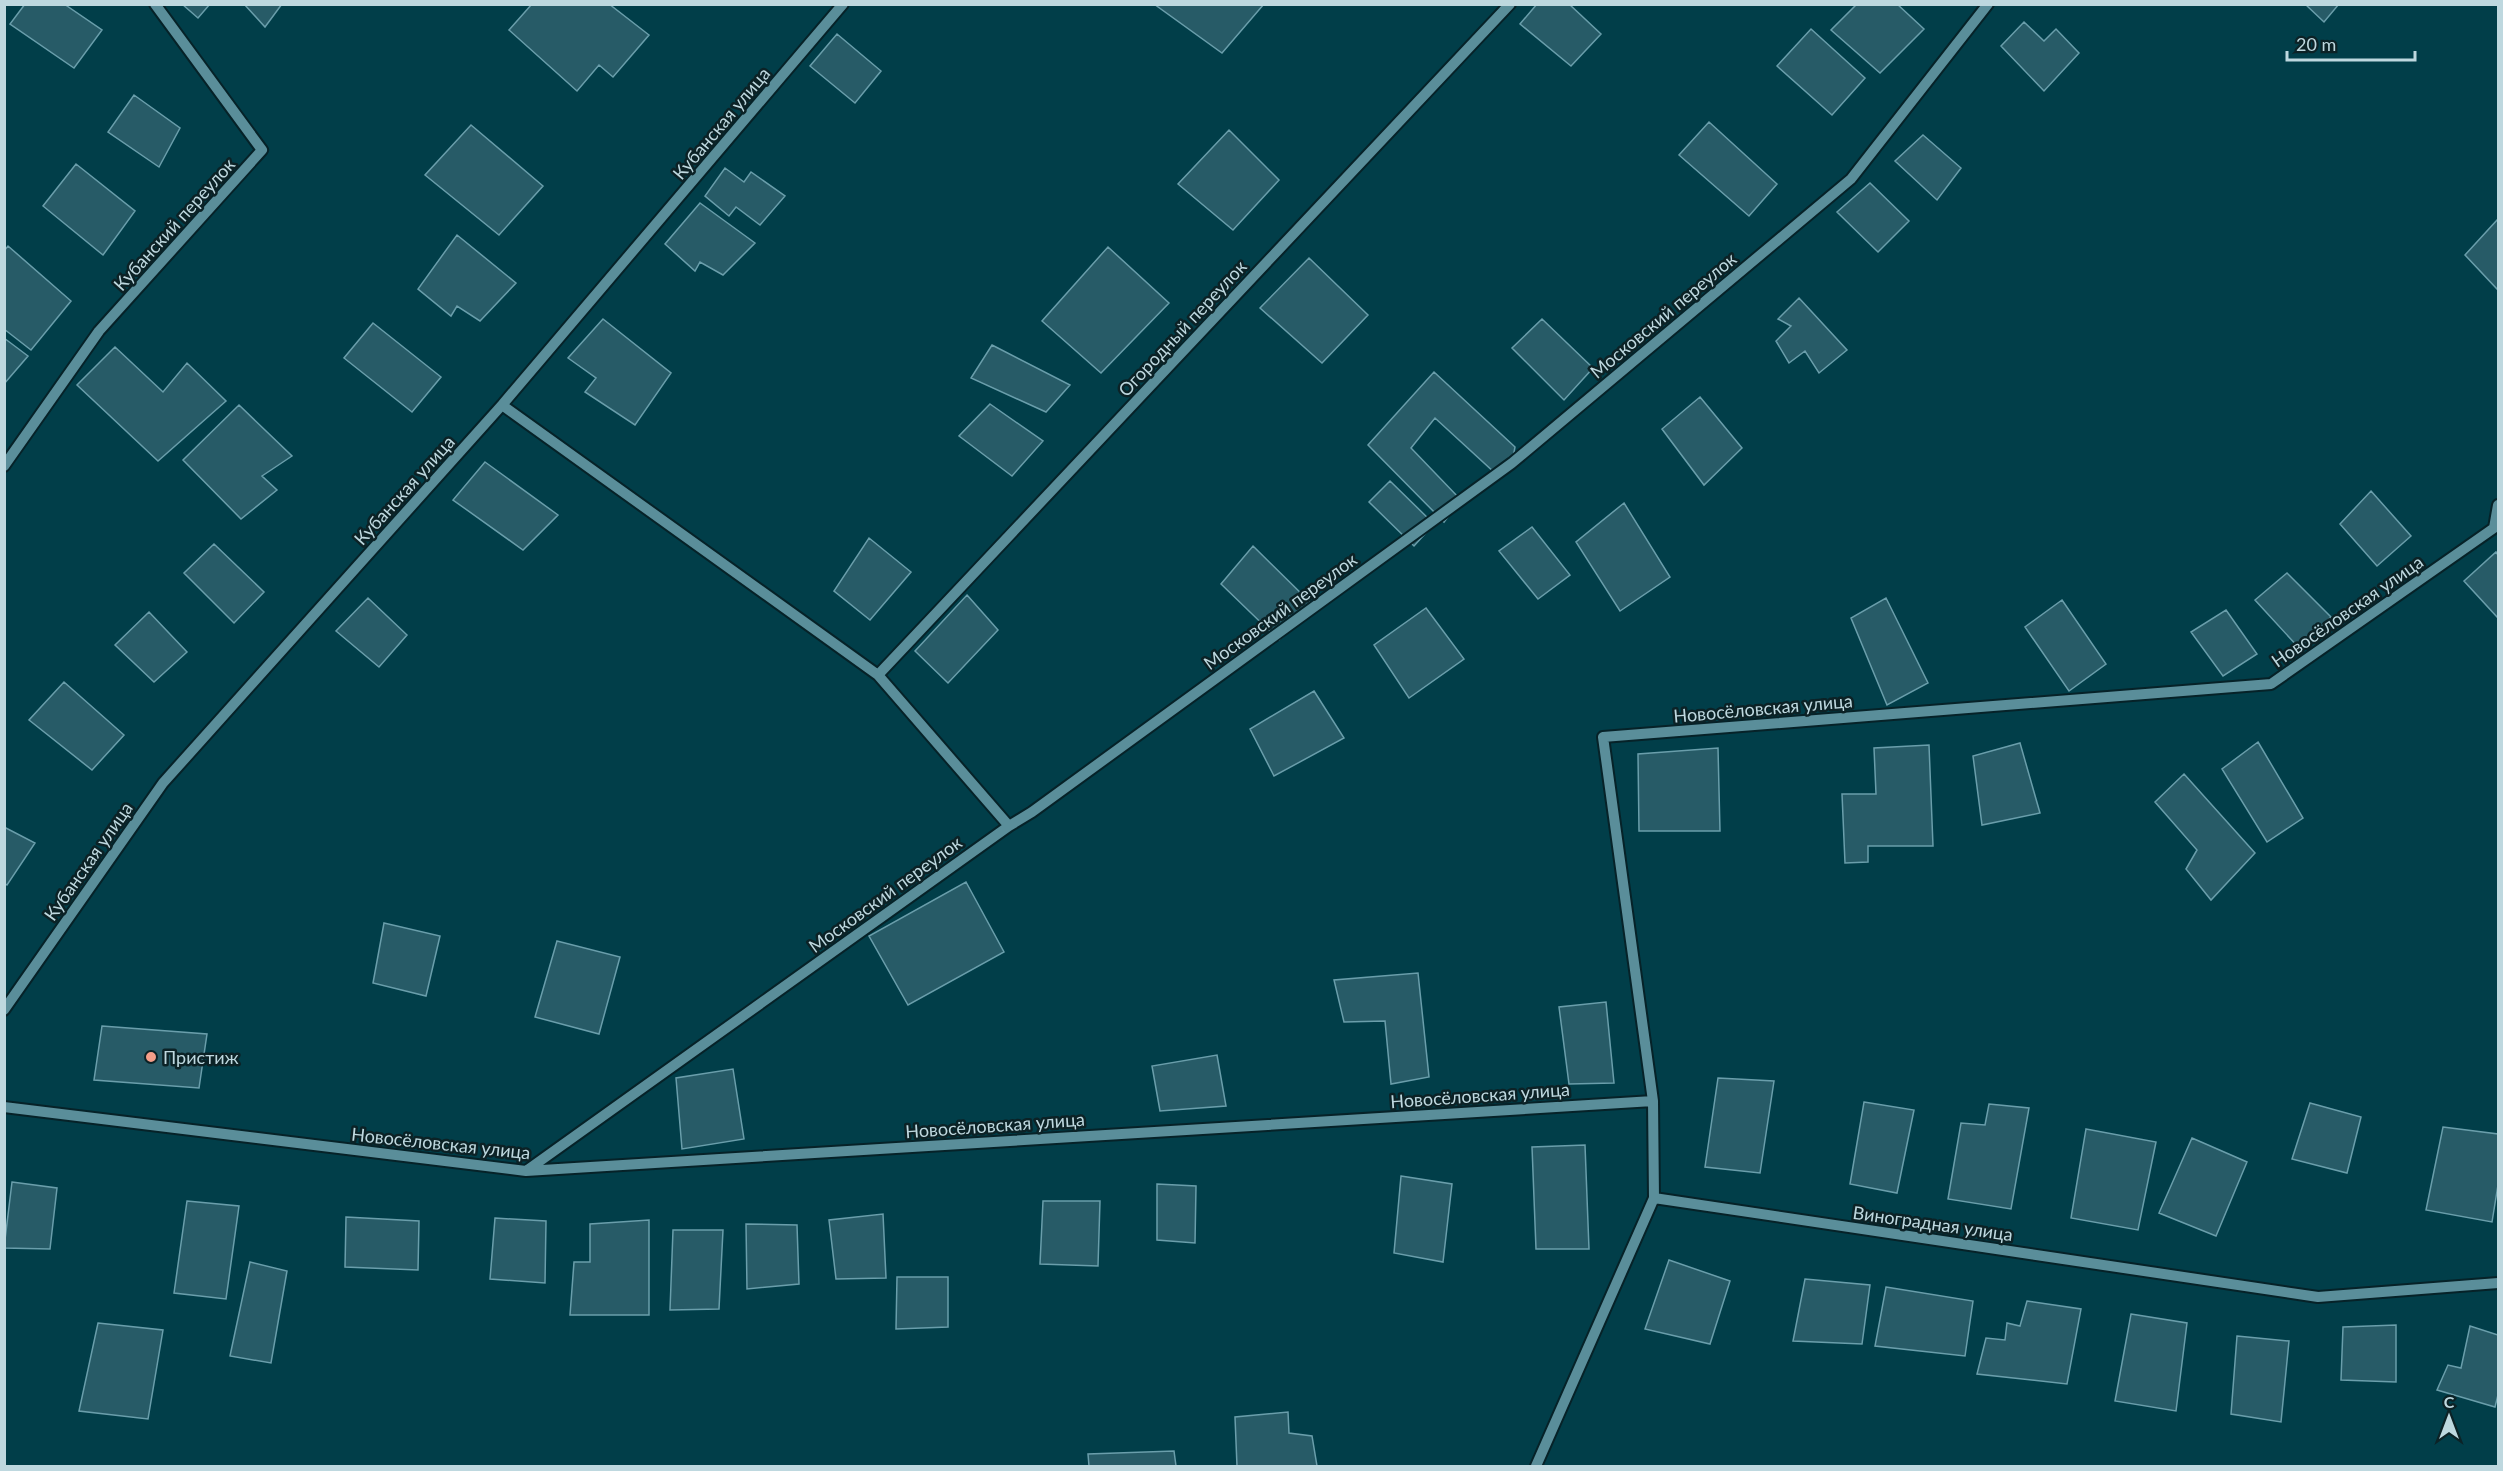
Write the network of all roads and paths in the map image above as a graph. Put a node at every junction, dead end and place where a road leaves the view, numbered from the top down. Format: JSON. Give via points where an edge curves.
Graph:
{"nodes":[{"id":1,"x":155,"y":4,"type":"edge"},
{"id":2,"x":843,"y":4,"type":"edge"},
{"id":3,"x":1510,"y":4,"type":"edge"},
{"id":4,"x":1988,"y":4,"type":"edge"},
{"id":5,"x":502,"y":405,"type":"junction"},
{"id":6,"x":4,"y":466,"type":"edge"},
{"id":7,"x":2499,"y":505,"type":"edge"},
{"id":8,"x":2496,"y":530,"type":"edge"},
{"id":9,"x":878,"y":675,"type":"junction"},
{"id":10,"x":1009,"y":826,"type":"junction"},
{"id":11,"x":4,"y":1010,"type":"edge"},
{"id":12,"x":1653,"y":1101,"type":"junction"},
{"id":13,"x":4,"y":1107,"type":"edge"},
{"id":14,"x":526,"y":1171,"type":"junction"},
{"id":15,"x":1654,"y":1198,"type":"junction"},
{"id":16,"x":2499,"y":1283,"type":"edge"},
{"id":17,"x":1536,"y":1467,"type":"edge"}],
"edges":[{"from":1,"to":6,"type":"street","name":"Кубанский переулок","via":[[262,150],[99,331]]},
{"from":2,"to":5,"type":"street","name":"Кубанская улица"},
{"from":3,"to":9,"type":"street","name":"Огородный переулок"},
{"from":4,"to":10,"type":"street","name":"Московский переулок","via":[[1851,179],[1512,463]]},
{"from":5,"to":9,"type":"street"},
{"from":5,"to":11,"type":"street","name":"Кубанская улица","via":[[163,783]]},
{"from":7,"to":8,"type":"street"},
{"from":8,"to":12,"type":"street","name":"Новосёловская улица","via":[[2271,684],[1603,737]]},
{"from":9,"to":10,"type":"street"},
{"from":10,"to":14,"type":"street","name":"Московский переулок"},
{"from":12,"to":14,"type":"street","name":"Новосёловская улица"},
{"from":12,"to":15,"type":"street"},
{"from":13,"to":14,"type":"street","name":"Новосёловская улица"},
{"from":15,"to":16,"type":"street","name":"Виноградная улица","via":[[2318,1296]]},
{"from":15,"to":17,"type":"street"}]}
